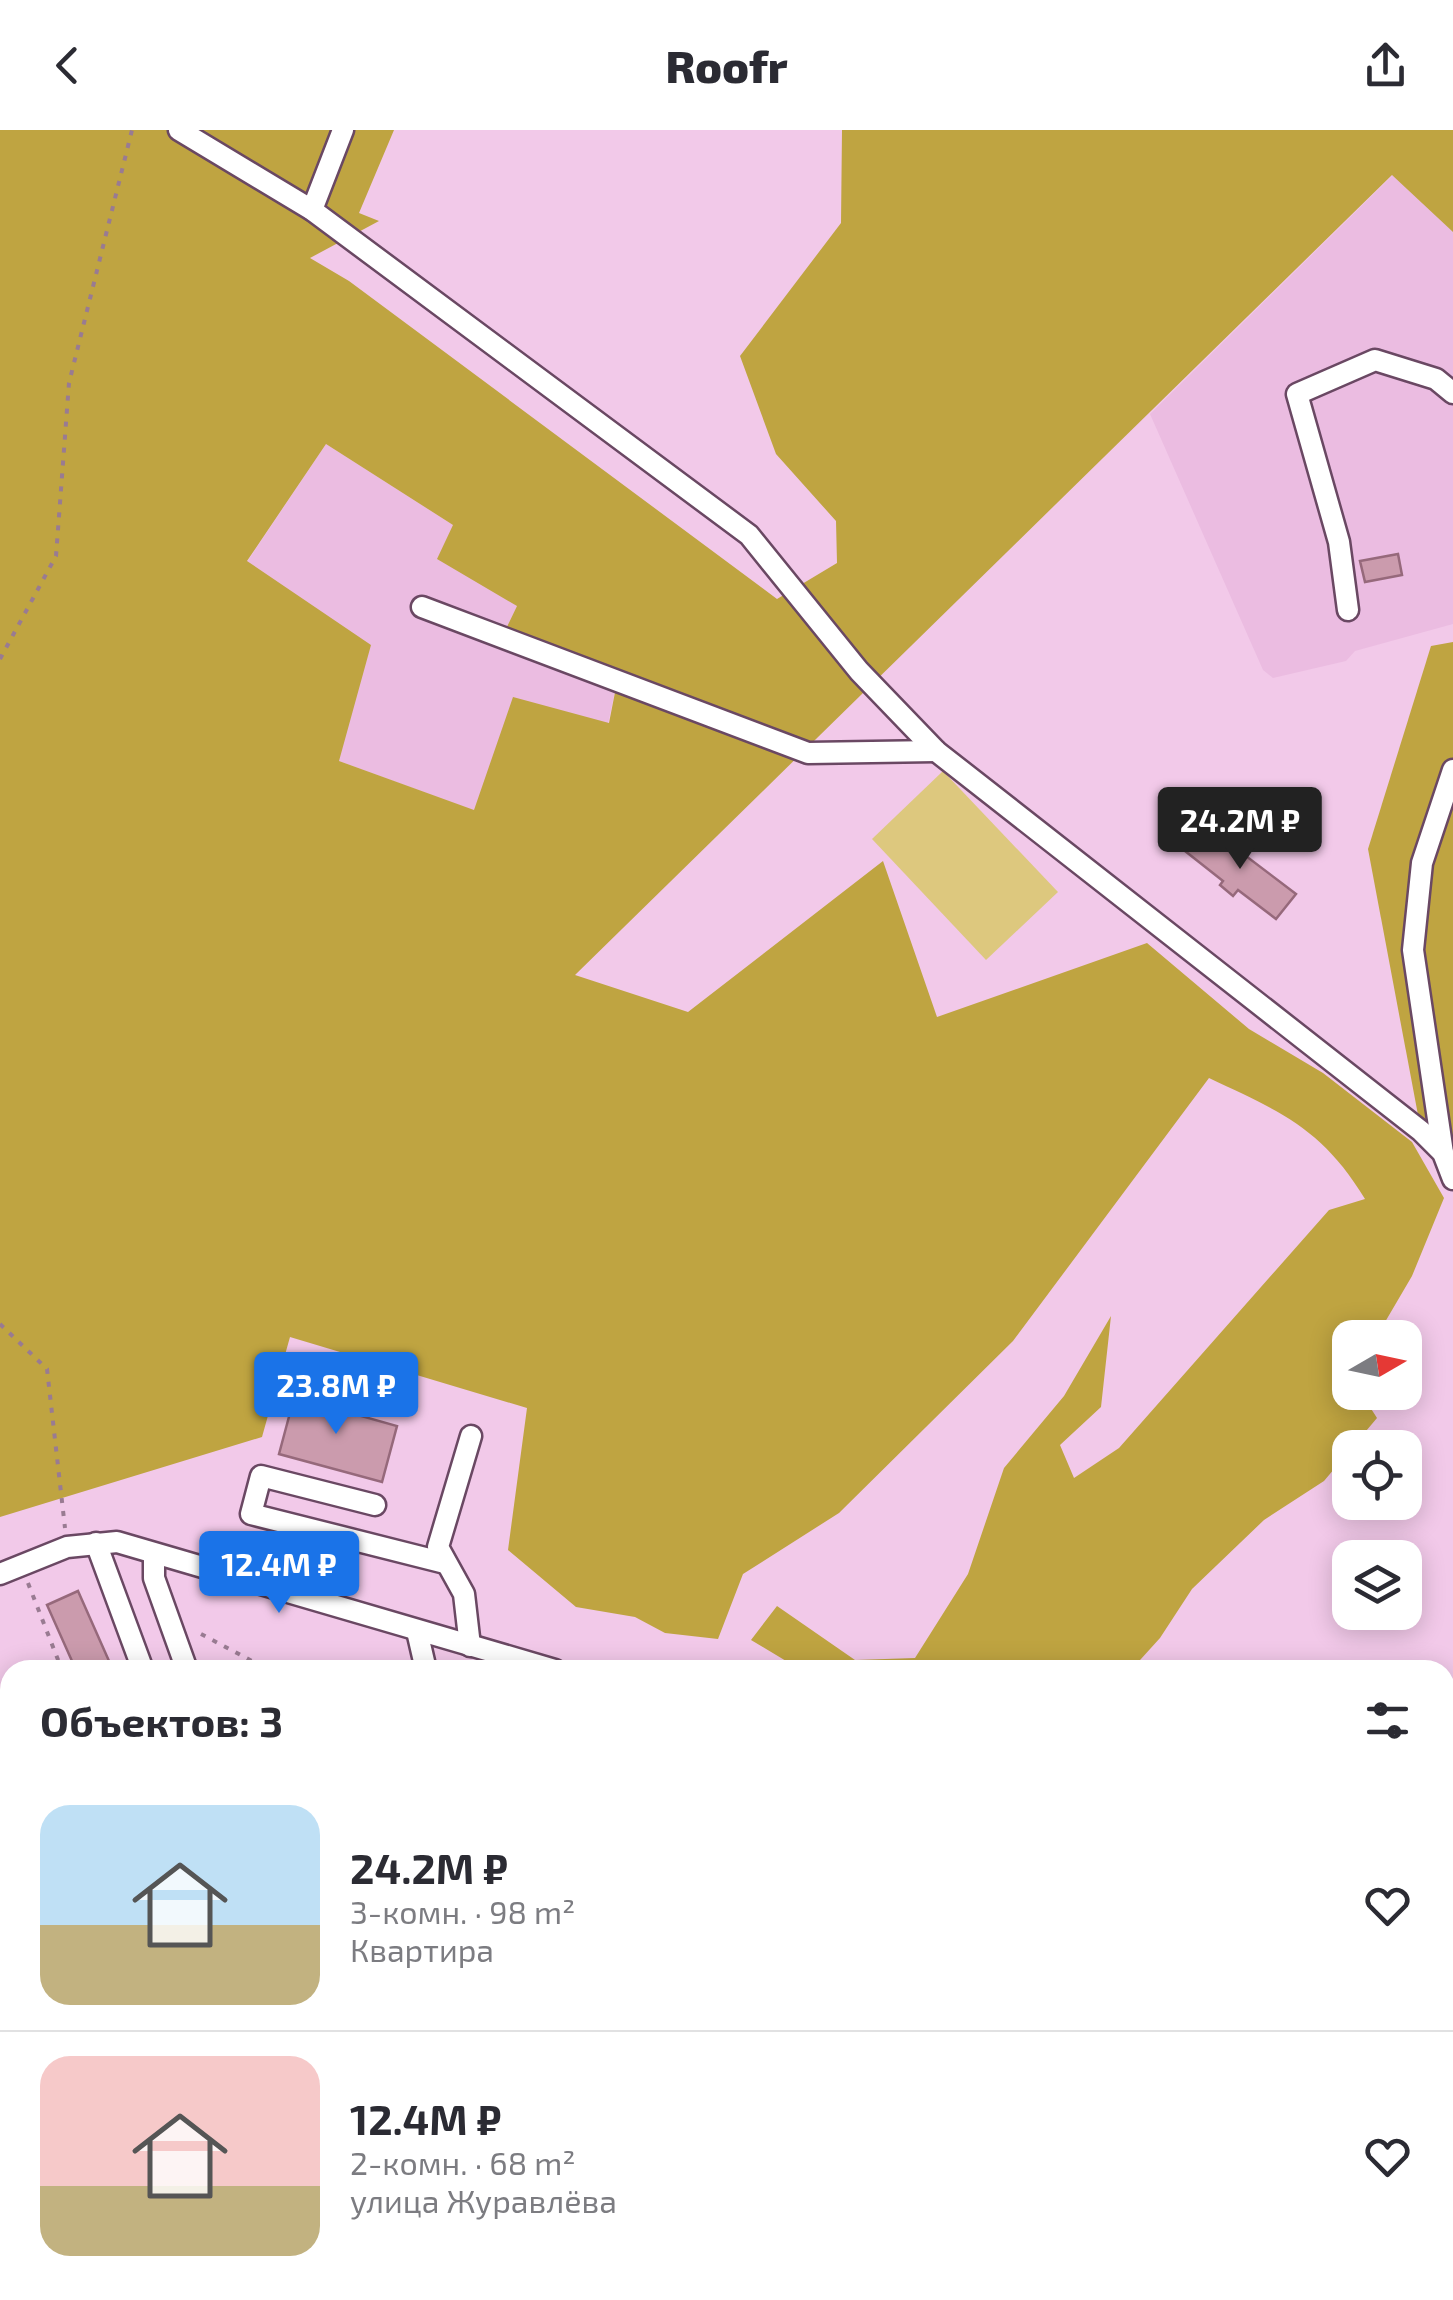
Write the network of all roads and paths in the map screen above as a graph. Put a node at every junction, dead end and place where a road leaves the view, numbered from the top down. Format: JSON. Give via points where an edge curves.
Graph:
{"nodes":[{"id":1,"x":132,"y":130,"type":"edge"},
{"id":2,"x":179,"y":130,"type":"edge"},
{"id":3,"x":343,"y":130,"type":"edge"},
{"id":4,"x":312,"y":210,"type":"junction"},
{"id":5,"x":1453,"y":393,"type":"edge"},
{"id":6,"x":422,"y":607,"type":"dead end"},
{"id":7,"x":1348,"y":610,"type":"dead end"},
{"id":8,"x":0,"y":659,"type":"edge"},
{"id":9,"x":936,"y":750,"type":"junction"},
{"id":10,"x":1453,"y":770,"type":"edge"},
{"id":11,"x":1443,"y":1153,"type":"junction"},
{"id":12,"x":1453,"y":1179,"type":"edge"},
{"id":13,"x":0,"y":1324,"type":"edge"},
{"id":14,"x":471,"y":1436,"type":"dead end"},
{"id":15,"x":375,"y":1505,"type":"dead end"},
{"id":16,"x":96,"y":1543,"type":"junction"},
{"id":17,"x":67,"y":1547,"type":"junction"},
{"id":18,"x":154,"y":1554,"type":"junction"},
{"id":19,"x":444,"y":1564,"type":"junction"},
{"id":20,"x":0,"y":1574,"type":"edge"},
{"id":21,"x":26,"y":1579,"type":"dead end"},
{"id":22,"x":417,"y":1630,"type":"junction"},
{"id":23,"x":201,"y":1634,"type":"dead end"},
{"id":24,"x":470,"y":1646,"type":"junction"},
{"id":25,"x":58,"y":1660,"type":"edge"},
{"id":26,"x":139,"y":1660,"type":"edge"},
{"id":27,"x":183,"y":1660,"type":"edge"},
{"id":28,"x":250,"y":1660,"type":"edge"},
{"id":29,"x":424,"y":1660,"type":"edge"},
{"id":30,"x":520,"y":1660,"type":"edge"}],
"edges":[{"from":1,"to":8,"type":"path","via":[[69,384],[56,556]]},
{"from":2,"to":4,"type":"street"},
{"from":3,"to":4,"type":"street"},
{"from":4,"to":9,"type":"street","via":[[750,535],[859,671]]},
{"from":5,"to":7,"type":"street","via":[[1436,379],[1375,360],[1297,394],[1339,542]]},
{"from":6,"to":9,"type":"street","via":[[808,753]]},
{"from":9,"to":11,"type":"street"},
{"from":10,"to":11,"type":"street","via":[[1422,862],[1413,950]]},
{"from":11,"to":12,"type":"street"},
{"from":13,"to":17,"type":"path","via":[[47,1370]]},
{"from":14,"to":19,"type":"street","via":[[438,1547]]},
{"from":15,"to":19,"type":"street","via":[[261,1476],[250,1514]]},
{"from":16,"to":17,"type":"street"},
{"from":16,"to":18,"type":"street"},
{"from":16,"to":26,"type":"street"},
{"from":17,"to":20,"type":"street"},
{"from":18,"to":22,"type":"street"},
{"from":18,"to":27,"type":"street","via":[[154,1578]]},
{"from":19,"to":24,"type":"street","via":[[457,1574],[464,1594]]},
{"from":21,"to":25,"type":"path"},
{"from":22,"to":24,"type":"street"},
{"from":22,"to":29,"type":"street"},
{"from":23,"to":28,"type":"path"},
{"from":24,"to":30,"type":"street"}]}
